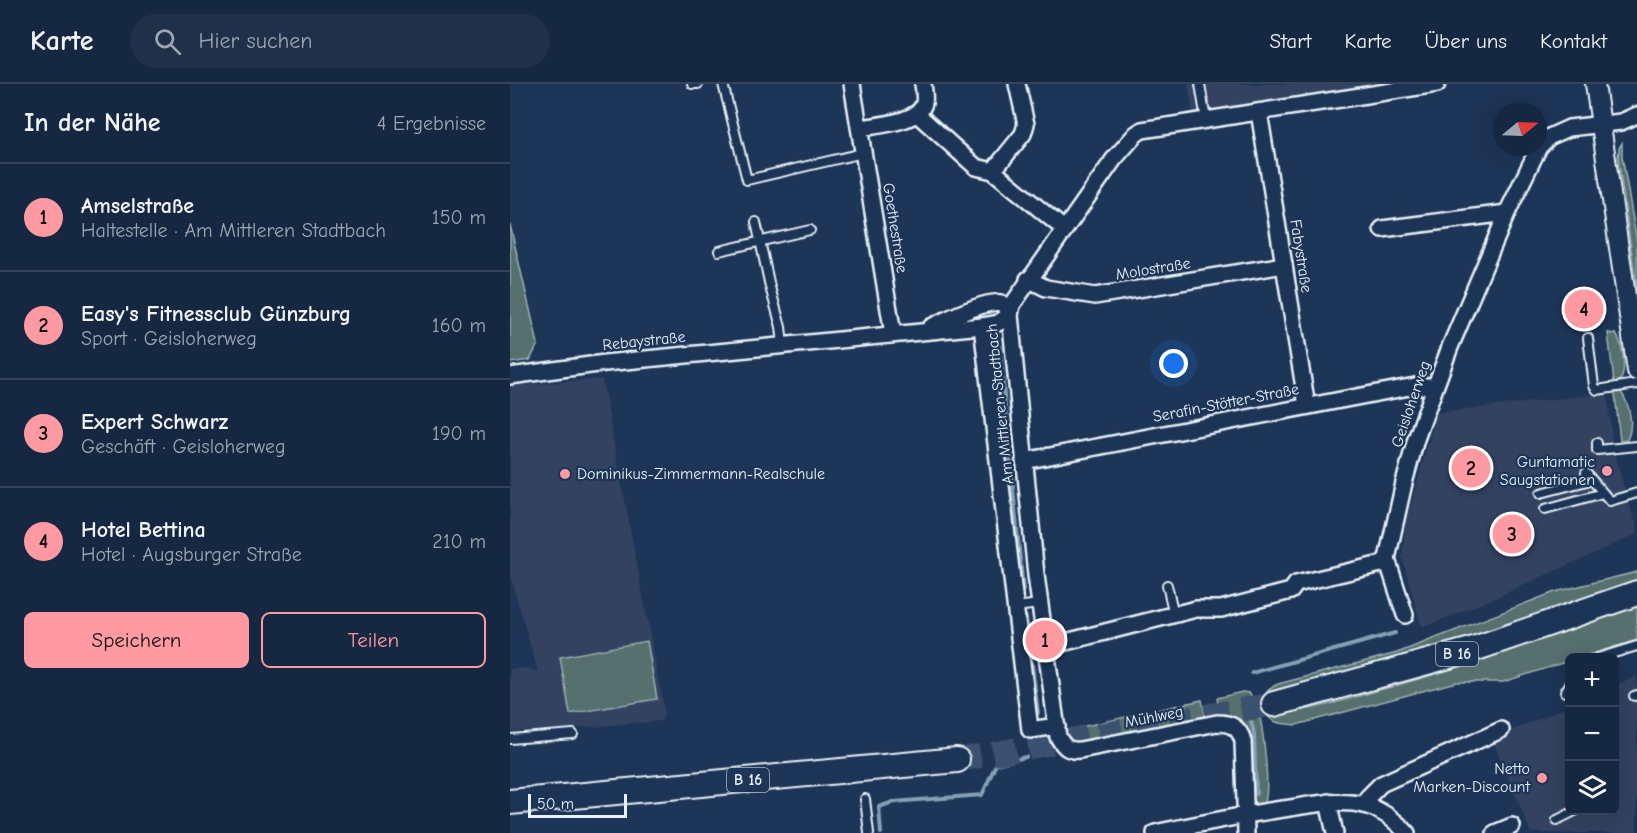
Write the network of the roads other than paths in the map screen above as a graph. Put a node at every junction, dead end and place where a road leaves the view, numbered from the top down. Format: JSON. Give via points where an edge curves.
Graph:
{"nodes":[{"id":1,"x":692,"y":84,"type":"edge"},
{"id":2,"x":698,"y":84,"type":"edge"},
{"id":3,"x":723,"y":84,"type":"edge"},
{"id":4,"x":852,"y":84,"type":"edge"},
{"id":5,"x":923,"y":84,"type":"edge"},
{"id":6,"x":1017,"y":84,"type":"edge"},
{"id":7,"x":1200,"y":84,"type":"edge"},
{"id":8,"x":1437,"y":84,"type":"edge"},
{"id":9,"x":1595,"y":84,"type":"edge"},
{"id":10,"x":1259,"y":112,"type":"junction"},
{"id":11,"x":917,"y":114,"type":"junction"},
{"id":12,"x":1637,"y":115,"type":"edge"},
{"id":13,"x":1206,"y":120,"type":"junction"},
{"id":14,"x":1601,"y":124,"type":"junction"},
{"id":15,"x":860,"y":128,"type":"junction"},
{"id":16,"x":865,"y":153,"type":"junction"},
{"id":17,"x":993,"y":171,"type":"junction"},
{"id":18,"x":1507,"y":213,"type":"junction"},
{"id":19,"x":756,"y":222,"type":"dead end"},
{"id":20,"x":1064,"y":229,"type":"junction"},
{"id":21,"x":1382,"y":229,"type":"dead end"},
{"id":22,"x":810,"y":230,"type":"dead end"},
{"id":23,"x":760,"y":241,"type":"junction"},
{"id":24,"x":719,"y":251,"type":"dead end"},
{"id":25,"x":1284,"y":265,"type":"junction"},
{"id":26,"x":1028,"y":279,"type":"junction"},
{"id":27,"x":1010,"y":315,"type":"junction"},
{"id":28,"x":982,"y":326,"type":"junction"},
{"id":29,"x":922,"y":332,"type":"junction"},
{"id":30,"x":893,"y":334,"type":"junction"},
{"id":31,"x":1588,"y":338,"type":"dead end"},
{"id":32,"x":783,"y":345,"type":"junction"},
{"id":33,"x":1637,"y":371,"type":"edge"},
{"id":34,"x":511,"y":377,"type":"edge"},
{"id":35,"x":1637,"y":384,"type":"edge"},
{"id":36,"x":1435,"y":386,"type":"junction"},
{"id":37,"x":1307,"y":406,"type":"junction"},
{"id":38,"x":1597,"y":443,"type":"dead end"},
{"id":39,"x":1637,"y":446,"type":"edge"},
{"id":40,"x":1024,"y":461,"type":"junction"},
{"id":41,"x":1542,"y":493,"type":"dead end"},
{"id":42,"x":1603,"y":493,"type":"junction"},
{"id":43,"x":1637,"y":493,"type":"edge"},
{"id":44,"x":1545,"y":509,"type":"dead end"},
{"id":45,"x":1387,"y":559,"type":"junction"},
{"id":46,"x":1167,"y":585,"type":"dead end"},
{"id":47,"x":1637,"y":593,"type":"edge"},
{"id":48,"x":1040,"y":604,"type":"junction"},
{"id":49,"x":1016,"y":607,"type":"junction"},
{"id":50,"x":1174,"y":615,"type":"junction"},
{"id":51,"x":1405,"y":615,"type":"dead end"},
{"id":52,"x":1046,"y":646,"type":"junction"},
{"id":53,"x":1637,"y":646,"type":"edge"},
{"id":54,"x":1612,"y":653,"type":"edge"},
{"id":55,"x":1274,"y":704,"type":"tunnel mouth"},
{"id":56,"x":1057,"y":726,"type":"junction"},
{"id":57,"x":1501,"y":730,"type":"dead end"},
{"id":58,"x":573,"y":734,"type":"dead end"},
{"id":59,"x":510,"y":739,"type":"edge"},
{"id":60,"x":1071,"y":751,"type":"joint"},
{"id":61,"x":957,"y":760,"type":"tunnel mouth"},
{"id":62,"x":865,"y":799,"type":"dead end"},
{"id":63,"x":510,"y":802,"type":"edge"},
{"id":64,"x":1328,"y":802,"type":"junction"},
{"id":65,"x":1364,"y":805,"type":"junction"},
{"id":66,"x":1245,"y":814,"type":"junction"},
{"id":67,"x":1567,"y":815,"type":"edge"},
{"id":68,"x":1557,"y":820,"type":"dead end"},
{"id":69,"x":1512,"y":826,"type":"dead end"},
{"id":70,"x":869,"y":833,"type":"edge"},
{"id":71,"x":1155,"y":833,"type":"edge"},
{"id":72,"x":1246,"y":833,"type":"edge"},
{"id":73,"x":1335,"y":833,"type":"edge"},
{"id":74,"x":1407,"y":833,"type":"edge"},
{"id":75,"x":1495,"y":833,"type":"edge"}],
"edges":[{"from":1,"to":2,"type":"lane"},
{"from":3,"to":16,"type":"lane","via":[[747,180]]},
{"from":4,"to":15,"type":"street","name":"Goethestraße"},
{"from":5,"to":11,"type":"street","via":[[924,104]]},
{"from":6,"to":17,"type":"street","via":[[1026,124],[1023,134]]},
{"from":7,"to":13,"type":"lane"},
{"from":8,"to":10,"type":"street"},
{"from":9,"to":14,"type":"street"},
{"from":10,"to":13,"type":"street"},
{"from":10,"to":25,"type":"street","name":"Fabystraße"},
{"from":11,"to":15,"type":"street"},
{"from":11,"to":17,"type":"street","via":[[976,167]]},
{"from":12,"to":14,"type":"street","name":"Geisloherweg"},
{"from":13,"to":20,"type":"street","name":"Am Mittleren Stadtbach","via":[[1150,128],[1136,134]]},
{"from":14,"to":18,"type":"street","name":"Geisloherweg","via":[[1569,128],[1549,137],[1534,156]]},
{"from":14,"to":33,"type":"street"},
{"from":15,"to":16,"type":"street","name":"Goethestraße"},
{"from":16,"to":30,"type":"street","name":"Goethestraße"},
{"from":17,"to":20,"type":"street"},
{"from":18,"to":21,"type":"street"},
{"from":18,"to":36,"type":"street","name":"Geisloherweg"},
{"from":19,"to":23,"type":"lane"},
{"from":20,"to":26,"type":"street","name":"Am Mittleren Stadtbach"},
{"from":22,"to":23,"type":"lane"},
{"from":23,"to":24,"type":"lane"},
{"from":23,"to":32,"type":"lane"},
{"from":25,"to":26,"type":"street","name":"Molostraße","via":[[1095,296],[1046,288]]},
{"from":25,"to":37,"type":"street","name":"Fabystraße"},
{"from":26,"to":27,"type":"street","name":"Am Mittleren Stadtbach"},
{"from":27,"to":28,"type":"street","name":"Rebaystraße","via":[[998,323]]},
{"from":27,"to":29,"type":"street","name":"Rebaystraße","via":[[1001,303],[979,306]]},
{"from":27,"to":40,"type":"street","name":"Am Mittleren Stadtbach"},
{"from":28,"to":29,"type":"street","name":"Rebaystraße"},
{"from":28,"to":49,"type":"street","name":"Am Mittleren Stadtbach"},
{"from":29,"to":30,"type":"street","name":"Rebaystraße"},
{"from":30,"to":32,"type":"street","name":"Rebaystraße"},
{"from":31,"to":35,"type":"lane","via":[[1597,390]]},
{"from":32,"to":34,"type":"street","name":"Rebaystraße"},
{"from":36,"to":37,"type":"street","name":"Serafin-Stötter-Straße","via":[[1415,386]]},
{"from":36,"to":45,"type":"street","name":"Geisloherweg","via":[[1414,447]]},
{"from":37,"to":40,"type":"street","name":"Serafin-Stötter-Straße"},
{"from":38,"to":39,"type":"lane","via":[[1597,450]]},
{"from":40,"to":48,"type":"street","name":"Am Mittleren Stadtbach"},
{"from":41,"to":42,"type":"lane","via":[[1588,477]]},
{"from":42,"to":43,"type":"lane","via":[[1610,501]]},
{"from":42,"to":44,"type":"lane"},
{"from":45,"to":50,"type":"street","via":[[1381,564],[1296,584],[1292,591],[1221,609],[1196,609]]},
{"from":45,"to":51,"type":"street"},
{"from":46,"to":50,"type":"lane"},
{"from":47,"to":55,"type":"main road","number":"B 16","via":[[1471,650]]},
{"from":48,"to":49,"type":"lane"},
{"from":48,"to":52,"type":"street","name":"Am Mittleren Stadtbach"},
{"from":49,"to":56,"type":"street","name":"Am Mittleren Stadtbach","via":[[1030,730]]},
{"from":50,"to":52,"type":"street"},
{"from":52,"to":56,"type":"street","name":"Am Mittleren Stadtbach"},
{"from":53,"to":54,"type":"lane"},
{"from":56,"to":60,"type":"street","name":"Am Mittleren Stadtbach","via":[[1058,737]]},
{"from":57,"to":65,"type":"street","via":[[1381,784]]},
{"from":58,"to":59,"type":"lane"},
{"from":60,"to":66,"type":"street","name":"Mühlweg","via":[[1217,723],[1231,724],[1241,734]]},
{"from":61,"to":63,"type":"main road","number":"B 16"},
{"from":62,"to":70,"type":"lane"},
{"from":64,"to":65,"type":"street"},
{"from":64,"to":66,"type":"street"},
{"from":64,"to":73,"type":"street"},
{"from":65,"to":74,"type":"street","via":[[1386,815]]},
{"from":66,"to":71,"type":"street"},
{"from":66,"to":72,"type":"street"},
{"from":67,"to":68,"type":"lane"},
{"from":69,"to":75,"type":"street"}]}
